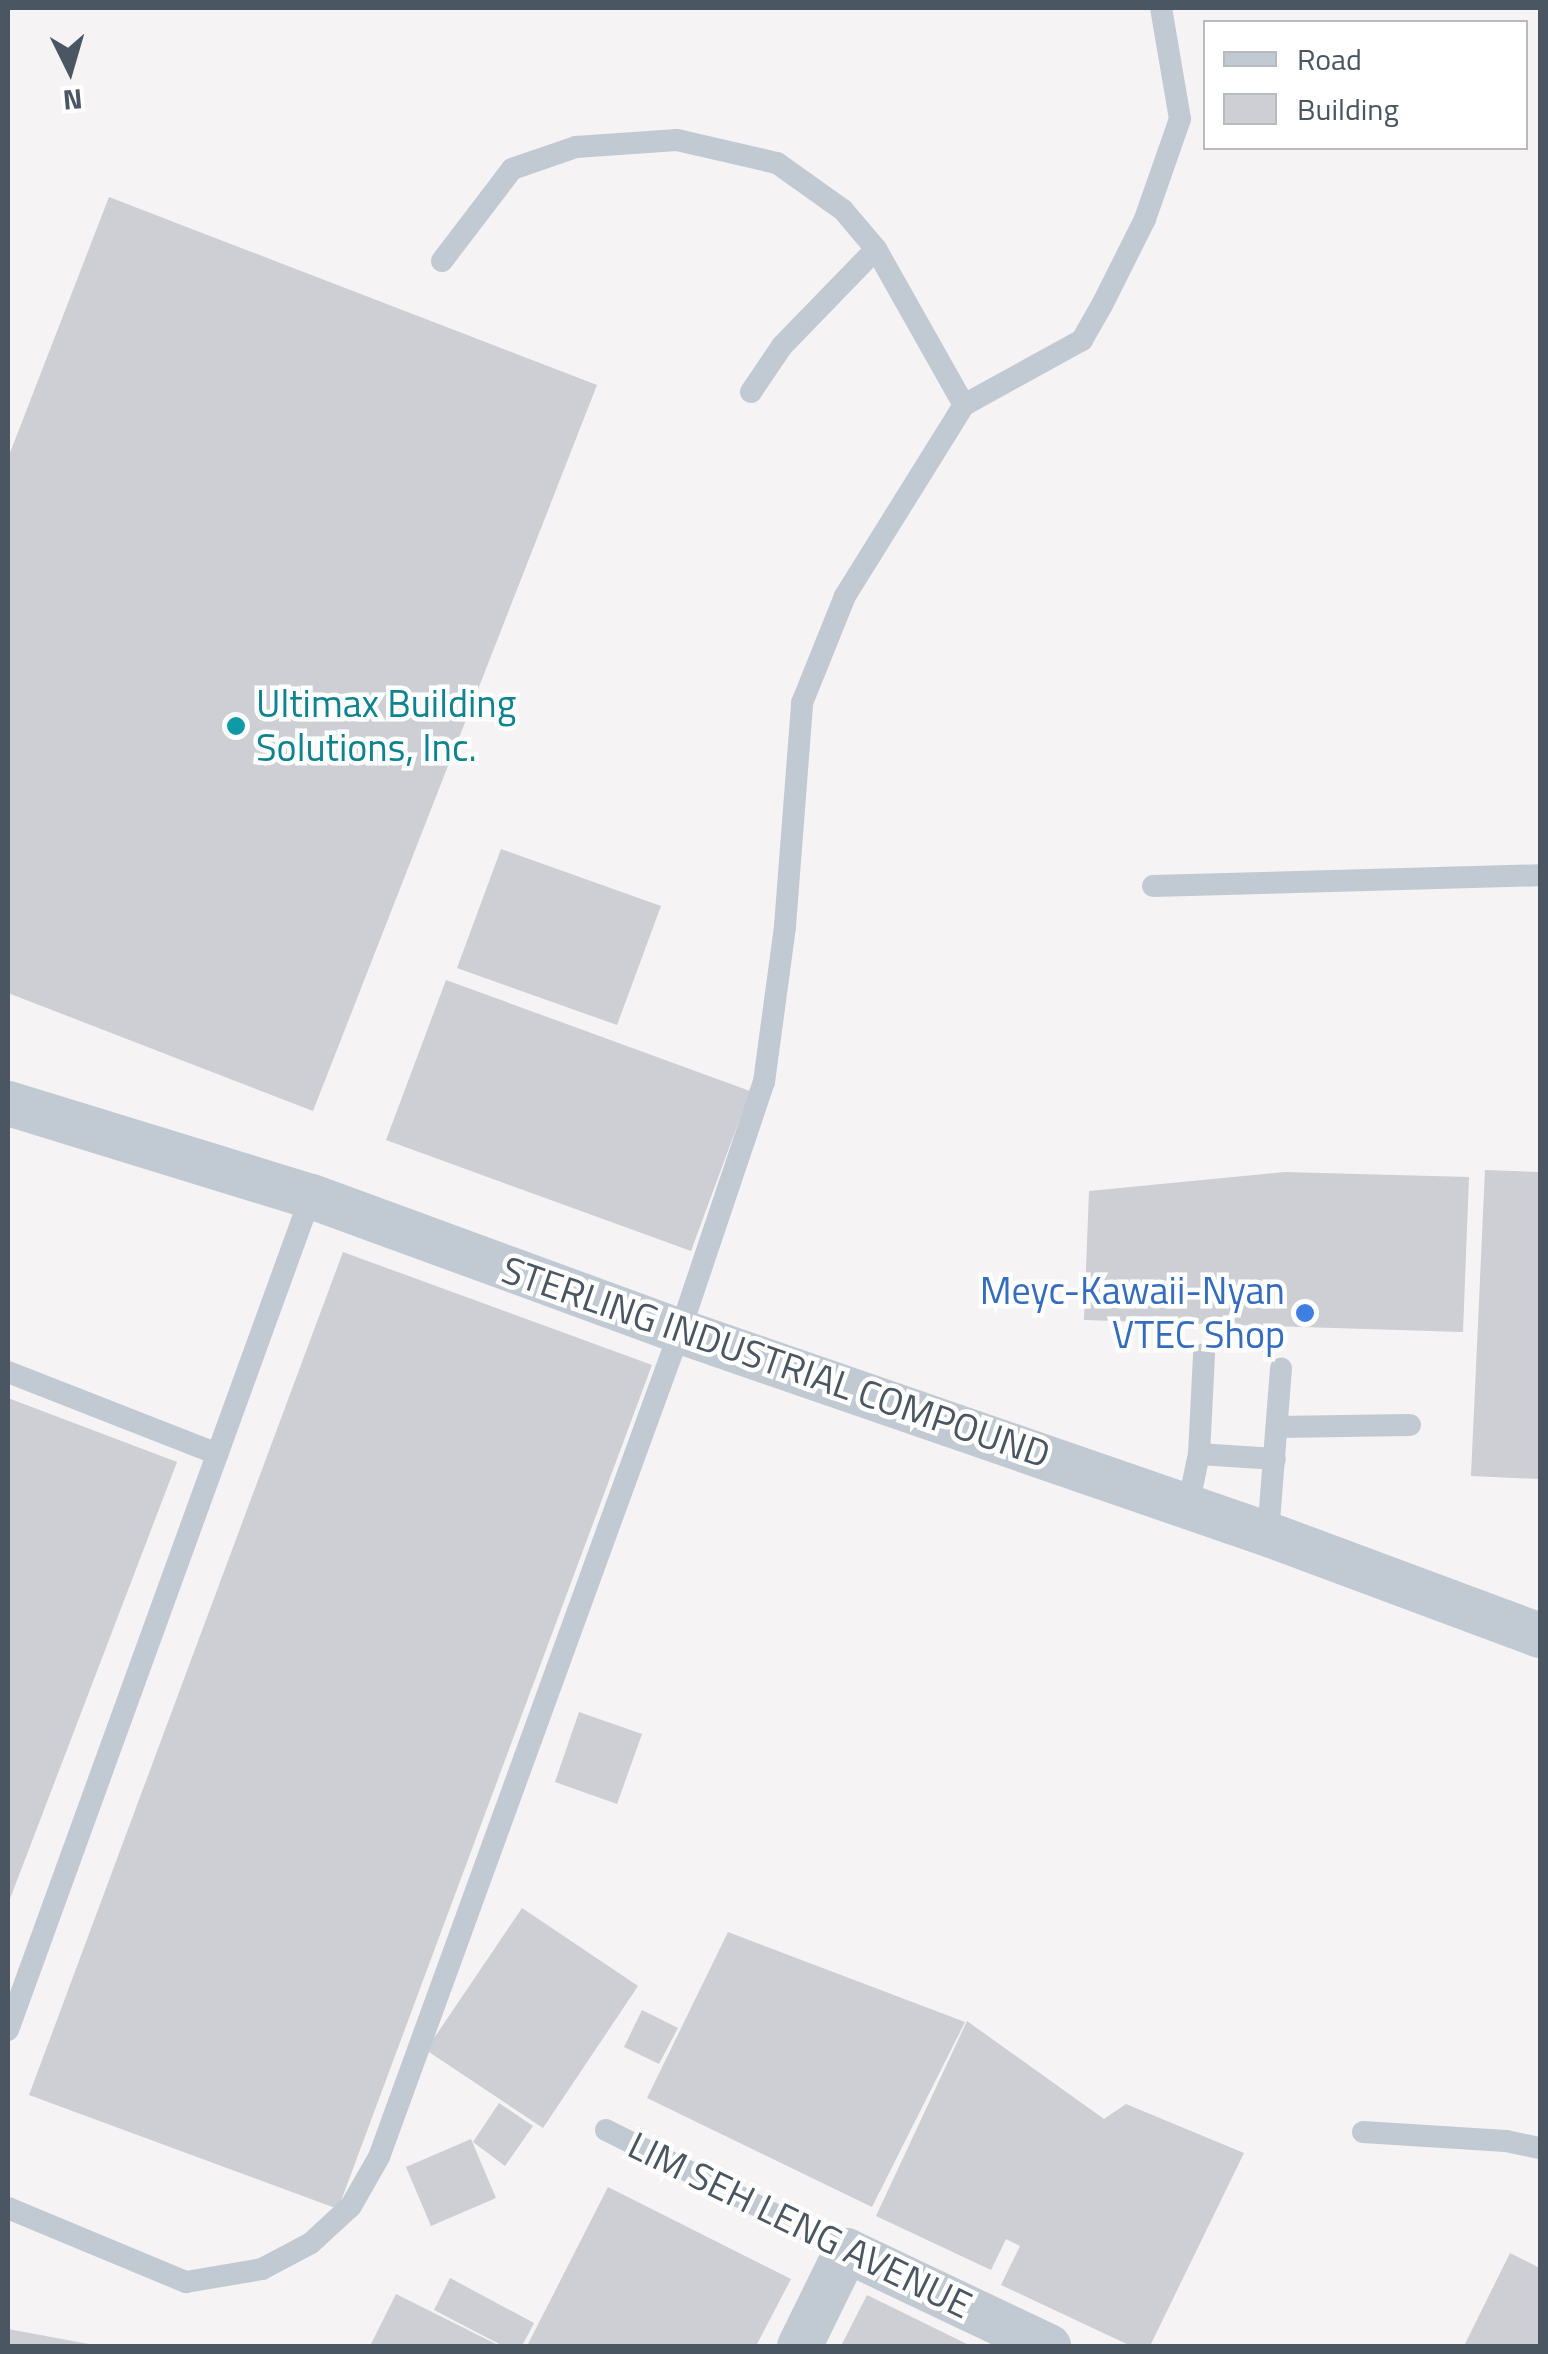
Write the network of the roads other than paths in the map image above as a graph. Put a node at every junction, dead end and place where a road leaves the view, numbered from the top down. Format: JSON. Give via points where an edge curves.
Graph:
{"nodes":[{"id":1,"x":1161,"y":8,"type":"edge"},
{"id":2,"x":876,"y":249,"type":"junction"},
{"id":3,"x":442,"y":261,"type":"dead end"},
{"id":4,"x":751,"y":392,"type":"dead end"},
{"id":5,"x":964,"y":405,"type":"junction"},
{"id":6,"x":1540,"y":876,"type":"edge"},
{"id":7,"x":1153,"y":886,"type":"dead end"},
{"id":8,"x":8,"y":1103,"type":"edge"},
{"id":9,"x":311,"y":1196,"type":"junction"},
{"id":10,"x":680,"y":1331,"type":"junction"},
{"id":11,"x":1204,"y":1354,"type":"dead end"},
{"id":12,"x":1280,"y":1370,"type":"dead end"},
{"id":13,"x":8,"y":1372,"type":"edge"},
{"id":14,"x":1410,"y":1424,"type":"dead end"},
{"id":15,"x":1277,"y":1427,"type":"junction"},
{"id":16,"x":217,"y":1454,"type":"junction"},
{"id":17,"x":1199,"y":1454,"type":"junction"},
{"id":18,"x":1275,"y":1460,"type":"junction"},
{"id":19,"x":1188,"y":1506,"type":"junction"},
{"id":20,"x":1268,"y":1534,"type":"junction"},
{"id":21,"x":1540,"y":1635,"type":"edge"},
{"id":22,"x":8,"y":2030,"type":"edge"},
{"id":23,"x":606,"y":2130,"type":"dead end"},
{"id":24,"x":1363,"y":2132,"type":"dead end"},
{"id":25,"x":1540,"y":2148,"type":"edge"},
{"id":26,"x":8,"y":2208,"type":"edge"},
{"id":27,"x":846,"y":2250,"type":"junction"},
{"id":28,"x":800,"y":2346,"type":"edge"},
{"id":29,"x":1048,"y":2346,"type":"edge"}],
"edges":[{"from":1,"to":5,"type":"lane","via":[[1180,119],[1145,219],[1082,340]]},
{"from":2,"to":3,"type":"lane","via":[[843,210],[777,162],[677,140],[576,146],[512,169]]},
{"from":2,"to":4,"type":"lane","via":[[782,346]]},
{"from":2,"to":5,"type":"lane"},
{"from":5,"to":10,"type":"lane","via":[[846,596],[802,703],[764,1082]]},
{"from":6,"to":7,"type":"lane"},
{"from":8,"to":9,"type":"street","name":"STERLING INDUSTRIAL COMPOUND"},
{"from":9,"to":10,"type":"street","name":"STERLING INDUSTRIAL COMPOUND"},
{"from":9,"to":16,"type":"lane"},
{"from":10,"to":19,"type":"street","name":"STERLING INDUSTRIAL COMPOUND"},
{"from":10,"to":26,"type":"lane","via":[[379,2157],[351,2206],[311,2243],[262,2269],[186,2282]]},
{"from":11,"to":17,"type":"lane"},
{"from":12,"to":15,"type":"lane"},
{"from":13,"to":16,"type":"lane"},
{"from":14,"to":15,"type":"lane"},
{"from":15,"to":18,"type":"lane"},
{"from":16,"to":22,"type":"lane"},
{"from":17,"to":18,"type":"lane"},
{"from":17,"to":19,"type":"lane"},
{"from":18,"to":20,"type":"lane"},
{"from":19,"to":20,"type":"street","name":"STERLING INDUSTRIAL COMPOUND"},
{"from":20,"to":21,"type":"street","name":"STERLING INDUSTRIAL COMPOUND"},
{"from":23,"to":27,"type":"lane","name":"LIM SEH LENG AVENUE"},
{"from":24,"to":25,"type":"lane"},
{"from":27,"to":28,"type":"street"},
{"from":27,"to":29,"type":"street","name":"LIM SEH LENG AVENUE"}]}
